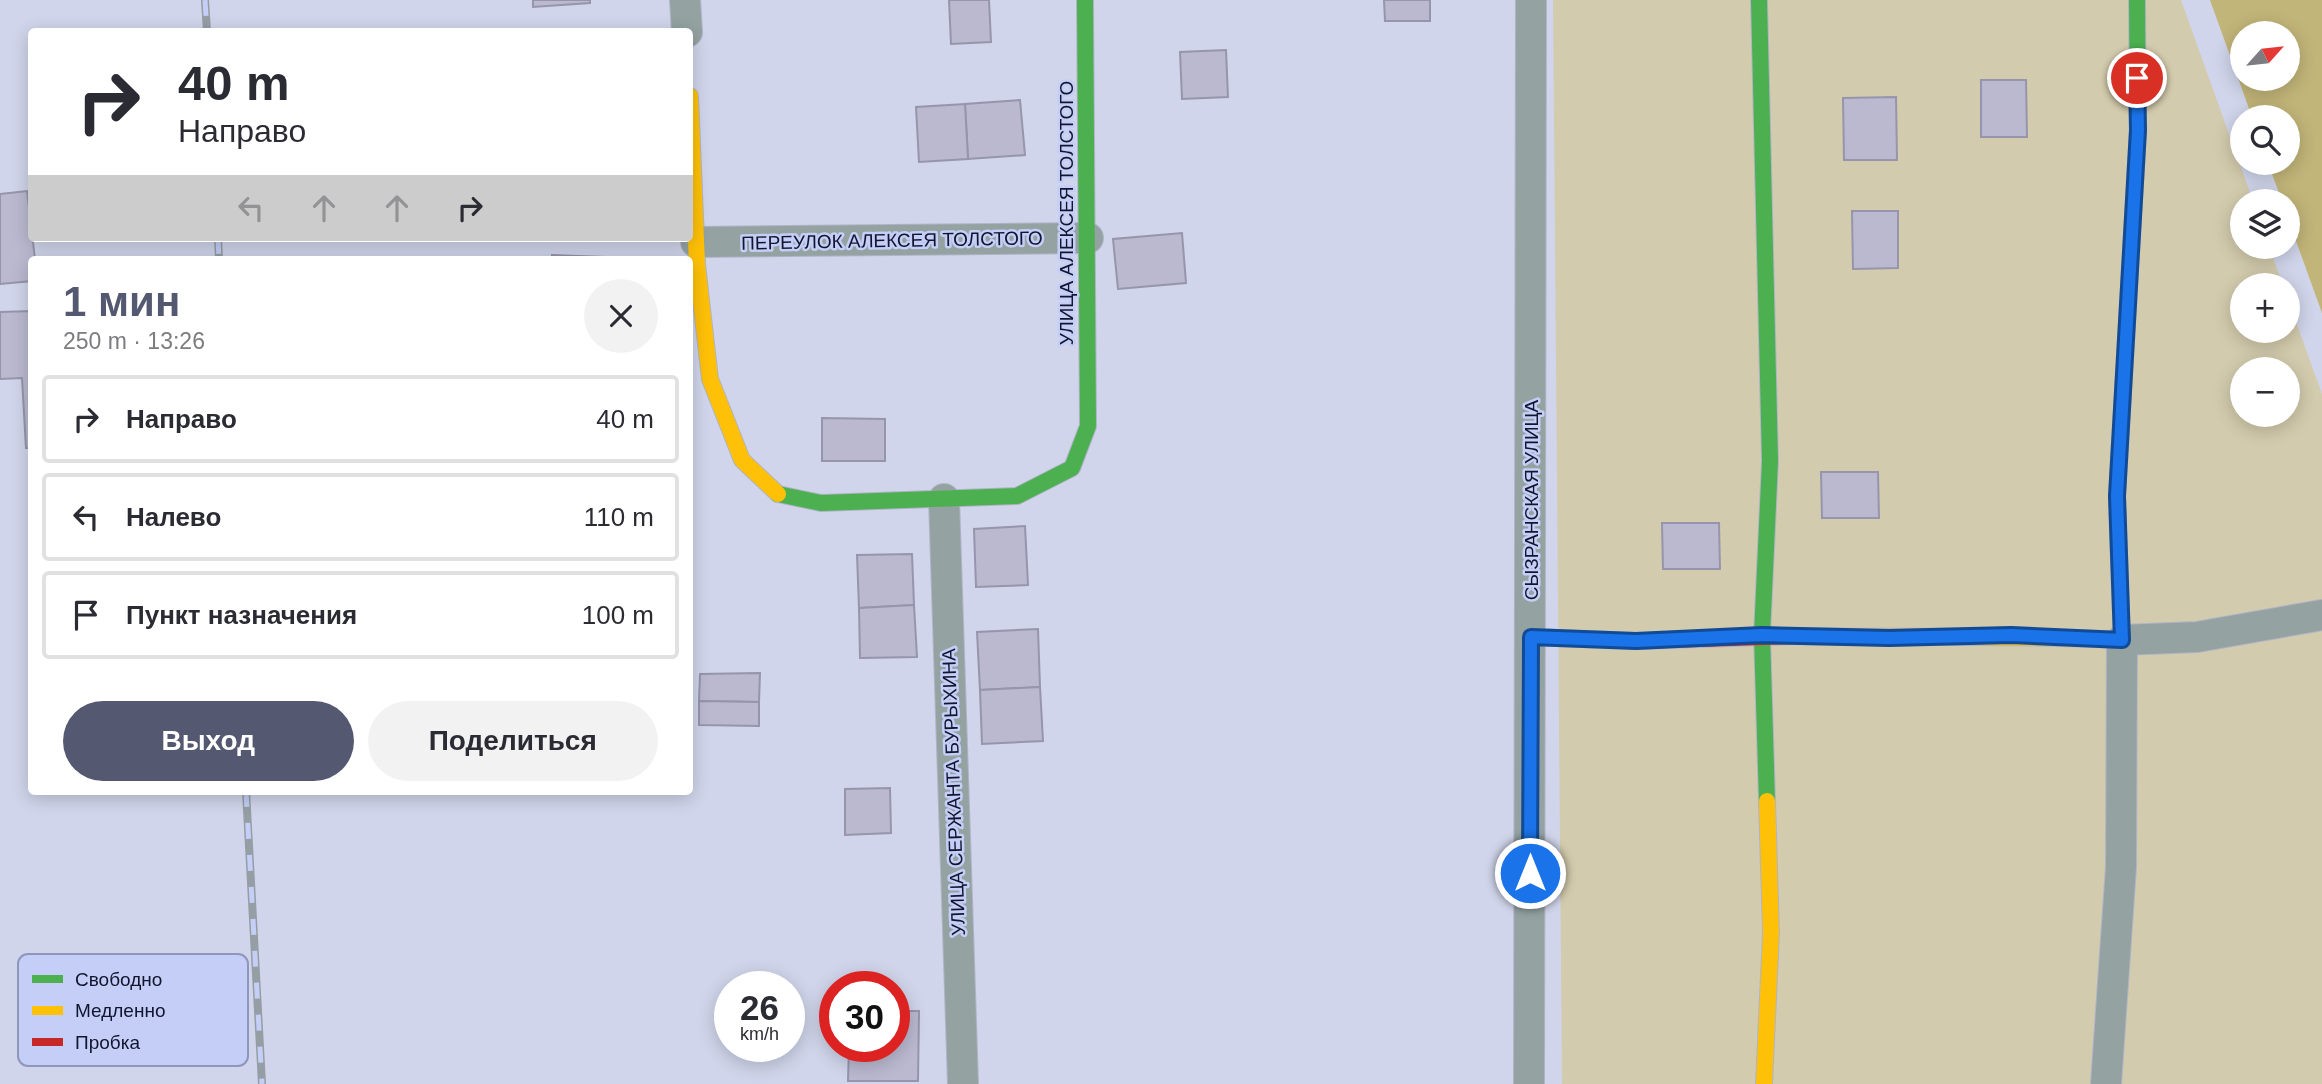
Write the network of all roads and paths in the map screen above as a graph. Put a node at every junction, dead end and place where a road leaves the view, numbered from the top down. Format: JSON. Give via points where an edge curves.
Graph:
{"nodes":[{"id":1,"x":685,"y":0,"type":"edge"},
{"id":2,"x":1085,"y":0,"type":"edge"},
{"id":3,"x":1531,"y":0,"type":"edge"},
{"id":4,"x":1759,"y":0,"type":"edge"},
{"id":5,"x":2137,"y":0,"type":"edge"},
{"id":6,"x":687,"y":28,"type":"edge"},
{"id":7,"x":693,"y":169,"type":"edge"},
{"id":8,"x":1088,"y":238,"type":"junction"},
{"id":9,"x":696,"y":242,"type":"junction"},
{"id":10,"x":944,"y":499,"type":"junction"},
{"id":11,"x":2322,"y":615,"type":"edge"},
{"id":12,"x":1762,"y":635,"type":"junction"},
{"id":13,"x":1531,"y":637,"type":"junction"},
{"id":14,"x":2122,"y":640,"type":"junction"},
{"id":15,"x":963,"y":1084,"type":"edge"},
{"id":16,"x":1529,"y":1084,"type":"edge"},
{"id":17,"x":1764,"y":1084,"type":"edge"},
{"id":18,"x":2106,"y":1084,"type":"edge"}],
"edges":[{"from":1,"to":6,"type":"street"},
{"from":2,"to":8,"type":"street","name":"УЛИЦА АЛЕКСЕЯ ТОЛСТОГО"},
{"from":3,"to":13,"type":"street","name":"СЫЗРАНСКАЯ УЛИЦА"},
{"from":4,"to":12,"type":"street","via":[[1770,461]]},
{"from":5,"to":14,"type":"street","via":[[2138,130],[2117,496]]},
{"from":7,"to":9,"type":"street"},
{"from":8,"to":9,"type":"street","name":"ПЕРЕУЛОК АЛЕКСЕЯ ТОЛСТОГО"},
{"from":8,"to":10,"type":"street","name":"УЛИЦА АЛЕКСЕЯ ТОЛСТОГО","via":[[1088,426],[1072,468],[1017,496]]},
{"from":9,"to":10,"type":"street","via":[[710,379],[742,460],[779,495],[821,503]]},
{"from":10,"to":15,"type":"street","name":"УЛИЦА СЕРЖАНТА БУРЫХИНА"},
{"from":11,"to":14,"type":"street","via":[[2197,637]]},
{"from":12,"to":13,"type":"street","via":[[1636,641]]},
{"from":12,"to":14,"type":"street"},
{"from":12,"to":17,"type":"street","via":[[1770,933]]},
{"from":13,"to":16,"type":"street","name":"СЫЗРАНСКАЯ УЛИЦА"},
{"from":14,"to":18,"type":"street","via":[[2120,867]]}]}
